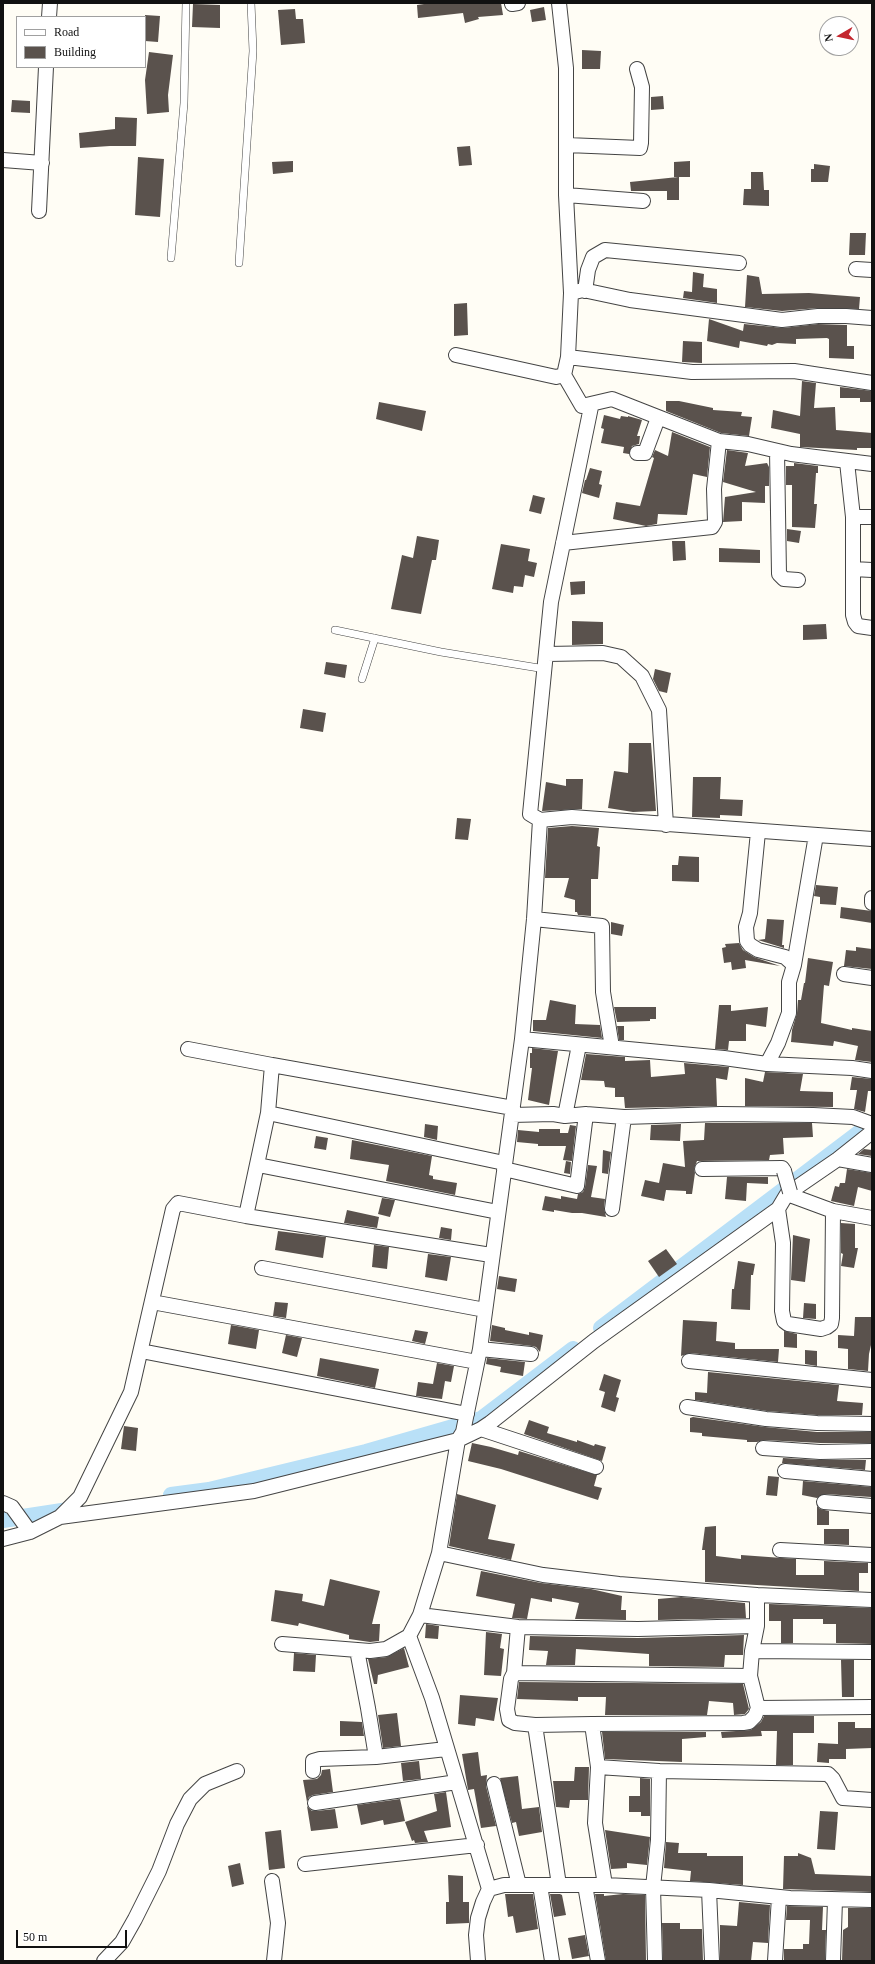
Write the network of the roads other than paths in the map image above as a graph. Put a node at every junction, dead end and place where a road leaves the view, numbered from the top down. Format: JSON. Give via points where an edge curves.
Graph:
{"nodes":[{"id":1,"x":50,"y":3,"type":"edge"},
{"id":2,"x":186,"y":3,"type":"edge"},
{"id":3,"x":251,"y":3,"type":"edge"},
{"id":4,"x":559,"y":3,"type":"edge"},
{"id":5,"x":49,"y":16,"type":"edge"},
{"id":6,"x":46,"y":68,"type":"edge"},
{"id":7,"x":637,"y":68,"type":"dead end"},
{"id":8,"x":572,"y":146,"type":"junction"},
{"id":9,"x":3,"y":160,"type":"edge"},
{"id":10,"x":42,"y":163,"type":"junction"},
{"id":11,"x":570,"y":195,"type":"junction"},
{"id":12,"x":642,"y":201,"type":"dead end"},
{"id":13,"x":39,"y":211,"type":"dead end"},
{"id":14,"x":171,"y":258,"type":"dead end"},
{"id":15,"x":239,"y":263,"type":"dead end"},
{"id":16,"x":739,"y":263,"type":"dead end"},
{"id":17,"x":856,"y":269,"type":"dead end"},
{"id":18,"x":872,"y":270,"type":"edge"},
{"id":19,"x":578,"y":292,"type":"junction"},
{"id":20,"x":872,"y":318,"type":"edge"},
{"id":21,"x":456,"y":355,"type":"dead end"},
{"id":22,"x":570,"y":357,"type":"junction"},
{"id":23,"x":564,"y":375,"type":"junction"},
{"id":24,"x":872,"y":383,"type":"edge"},
{"id":25,"x":582,"y":406,"type":"junction"},
{"id":26,"x":658,"y":418,"type":"junction"},
{"id":27,"x":719,"y":441,"type":"junction"},
{"id":28,"x":777,"y":451,"type":"junction"},
{"id":29,"x":637,"y":453,"type":"dead end"},
{"id":30,"x":847,"y":462,"type":"junction"},
{"id":31,"x":872,"y":464,"type":"edge"},
{"id":32,"x":853,"y":517,"type":"junction"},
{"id":33,"x":872,"y":517,"type":"edge"},
{"id":34,"x":570,"y":542,"type":"junction"},
{"id":35,"x":853,"y":570,"type":"junction"},
{"id":36,"x":872,"y":570,"type":"edge"},
{"id":37,"x":798,"y":580,"type":"dead end"},
{"id":38,"x":872,"y":628,"type":"edge"},
{"id":39,"x":335,"y":630,"type":"dead end"},
{"id":40,"x":375,"y":638,"type":"junction"},
{"id":41,"x":548,"y":654,"type":"junction"},
{"id":42,"x":545,"y":669,"type":"junction"},
{"id":43,"x":362,"y":679,"type":"dead end"},
{"id":44,"x":536,"y":818,"type":"junction"},
{"id":45,"x":666,"y":825,"type":"junction"},
{"id":46,"x":758,"y":832,"type":"junction"},
{"id":47,"x":816,"y":835,"type":"junction"},
{"id":48,"x":872,"y":839,"type":"edge"},
{"id":49,"x":872,"y":898,"type":"edge"},
{"id":50,"x":872,"y":903,"type":"edge"},
{"id":51,"x":534,"y":919,"type":"junction"},
{"id":52,"x":794,"y":965,"type":"junction"},
{"id":53,"x":844,"y":974,"type":"dead end"},
{"id":54,"x":872,"y":978,"type":"edge"},
{"id":55,"x":522,"y":1039,"type":"junction"},
{"id":56,"x":579,"y":1045,"type":"junction"},
{"id":57,"x":612,"y":1047,"type":"junction"},
{"id":58,"x":188,"y":1049,"type":"dead end"},
{"id":59,"x":767,"y":1064,"type":"junction"},
{"id":60,"x":272,"y":1065,"type":"junction"},
{"id":61,"x":872,"y":1071,"type":"edge"},
{"id":62,"x":512,"y":1112,"type":"junction"},
{"id":63,"x":268,"y":1113,"type":"junction"},
{"id":64,"x":586,"y":1114,"type":"junction"},
{"id":65,"x":566,"y":1116,"type":"junction"},
{"id":66,"x":624,"y":1117,"type":"junction"},
{"id":67,"x":872,"y":1124,"type":"edge"},
{"id":68,"x":872,"y":1132,"type":"edge"},
{"id":69,"x":838,"y":1159,"type":"junction"},
{"id":70,"x":258,"y":1165,"type":"junction"},
{"id":71,"x":872,"y":1165,"type":"edge"},
{"id":72,"x":504,"y":1166,"type":"junction"},
{"id":73,"x":702,"y":1169,"type":"dead end"},
{"id":74,"x":789,"y":1193,"type":"junction"},
{"id":75,"x":612,"y":1209,"type":"dead end"},
{"id":76,"x":778,"y":1209,"type":"junction"},
{"id":77,"x":833,"y":1211,"type":"junction"},
{"id":78,"x":498,"y":1212,"type":"junction"},
{"id":79,"x":246,"y":1216,"type":"junction"},
{"id":80,"x":872,"y":1218,"type":"edge"},
{"id":81,"x":492,"y":1255,"type":"junction"},
{"id":82,"x":262,"y":1268,"type":"dead end"},
{"id":83,"x":152,"y":1302,"type":"junction"},
{"id":84,"x":486,"y":1310,"type":"junction"},
{"id":85,"x":141,"y":1351,"type":"junction"},
{"id":86,"x":531,"y":1354,"type":"dead end"},
{"id":87,"x":478,"y":1356,"type":"junction"},
{"id":88,"x":689,"y":1361,"type":"dead end"},
{"id":89,"x":872,"y":1380,"type":"edge"},
{"id":90,"x":687,"y":1407,"type":"dead end"},
{"id":91,"x":467,"y":1415,"type":"junction"},
{"id":92,"x":872,"y":1424,"type":"edge"},
{"id":93,"x":481,"y":1429,"type":"junction"},
{"id":94,"x":461,"y":1436,"type":"junction"},
{"id":95,"x":763,"y":1448,"type":"dead end"},
{"id":96,"x":872,"y":1451,"type":"edge"},
{"id":97,"x":596,"y":1467,"type":"dead end"},
{"id":98,"x":785,"y":1471,"type":"dead end"},
{"id":99,"x":872,"y":1479,"type":"edge"},
{"id":100,"x":824,"y":1502,"type":"dead end"},
{"id":101,"x":3,"y":1503,"type":"edge"},
{"id":102,"x":872,"y":1506,"type":"edge"},
{"id":103,"x":60,"y":1518,"type":"junction"},
{"id":104,"x":23,"y":1523,"type":"junction"},
{"id":105,"x":3,"y":1539,"type":"edge"},
{"id":106,"x":780,"y":1550,"type":"dead end"},
{"id":107,"x":439,"y":1553,"type":"junction"},
{"id":108,"x":872,"y":1555,"type":"edge"},
{"id":109,"x":757,"y":1595,"type":"junction"},
{"id":110,"x":872,"y":1600,"type":"edge"},
{"id":111,"x":420,"y":1615,"type":"junction"},
{"id":112,"x":756,"y":1626,"type":"junction"},
{"id":113,"x":518,"y":1627,"type":"junction"},
{"id":114,"x":409,"y":1636,"type":"junction"},
{"id":115,"x":282,"y":1644,"type":"dead end"},
{"id":116,"x":357,"y":1650,"type":"junction"},
{"id":117,"x":752,"y":1652,"type":"junction"},
{"id":118,"x":872,"y":1652,"type":"edge"},
{"id":119,"x":514,"y":1673,"type":"junction"},
{"id":120,"x":750,"y":1676,"type":"junction"},
{"id":121,"x":872,"y":1707,"type":"edge"},
{"id":122,"x":758,"y":1708,"type":"junction"},
{"id":123,"x":592,"y":1724,"type":"junction"},
{"id":124,"x":535,"y":1726,"type":"junction"},
{"id":125,"x":446,"y":1749,"type":"junction"},
{"id":126,"x":376,"y":1757,"type":"junction"},
{"id":127,"x":598,"y":1767,"type":"junction"},
{"id":128,"x":237,"y":1771,"type":"dead end"},
{"id":129,"x":312,"y":1771,"type":"dead end"},
{"id":130,"x":659,"y":1771,"type":"junction"},
{"id":131,"x":458,"y":1782,"type":"junction"},
{"id":132,"x":494,"y":1784,"type":"dead end"},
{"id":133,"x":872,"y":1800,"type":"edge"},
{"id":134,"x":315,"y":1803,"type":"dead end"},
{"id":135,"x":476,"y":1844,"type":"junction"},
{"id":136,"x":305,"y":1864,"type":"dead end"},
{"id":137,"x":272,"y":1881,"type":"dead end"},
{"id":138,"x":519,"y":1885,"type":"junction"},
{"id":139,"x":540,"y":1885,"type":"junction"},
{"id":140,"x":559,"y":1885,"type":"junction"},
{"id":141,"x":585,"y":1885,"type":"junction"},
{"id":142,"x":605,"y":1885,"type":"junction"},
{"id":143,"x":653,"y":1887,"type":"junction"},
{"id":144,"x":489,"y":1889,"type":"junction"},
{"id":145,"x":709,"y":1890,"type":"junction"},
{"id":146,"x":779,"y":1897,"type":"junction"},
{"id":147,"x":835,"y":1900,"type":"junction"},
{"id":148,"x":872,"y":1900,"type":"edge"},
{"id":149,"x":104,"y":1961,"type":"edge"},
{"id":150,"x":274,"y":1961,"type":"edge"},
{"id":151,"x":478,"y":1961,"type":"edge"},
{"id":152,"x":552,"y":1961,"type":"edge"},
{"id":153,"x":598,"y":1961,"type":"edge"},
{"id":154,"x":655,"y":1961,"type":"edge"},
{"id":155,"x":712,"y":1961,"type":"edge"},
{"id":156,"x":775,"y":1961,"type":"edge"},
{"id":157,"x":833,"y":1961,"type":"edge"}],
"edges":[{"from":1,"to":5,"type":"street"},
{"from":2,"to":14,"type":"lane","via":[[184,103]]},
{"from":3,"to":15,"type":"lane","via":[[253,51]]},
{"from":4,"to":8,"type":"street"},
{"from":6,"to":10,"type":"street"},
{"from":7,"to":8,"type":"street","via":[[642,87],[640,148]]},
{"from":8,"to":11,"type":"street"},
{"from":9,"to":10,"type":"street"},
{"from":10,"to":13,"type":"street"},
{"from":11,"to":12,"type":"street"},
{"from":11,"to":19,"type":"street"},
{"from":16,"to":19,"type":"street","via":[[605,250],[593,257]]},
{"from":17,"to":18,"type":"street"},
{"from":19,"to":20,"type":"street","via":[[782,320],[818,316]]},
{"from":19,"to":22,"type":"street"},
{"from":21,"to":23,"type":"street","via":[[556,377]]},
{"from":22,"to":23,"type":"street"},
{"from":22,"to":24,"type":"street","via":[[692,372],[794,371]]},
{"from":23,"to":25,"type":"street"},
{"from":25,"to":26,"type":"street","via":[[602,401],[626,404]]},
{"from":25,"to":34,"type":"street","via":[[591,407]]},
{"from":26,"to":27,"type":"street"},
{"from":26,"to":29,"type":"street","via":[[644,452]]},
{"from":27,"to":28,"type":"street"},
{"from":27,"to":34,"type":"street","via":[[714,489],[715,522],[712,528]]},
{"from":28,"to":30,"type":"street"},
{"from":28,"to":37,"type":"street","via":[[779,574],[784,579]]},
{"from":30,"to":31,"type":"street"},
{"from":30,"to":32,"type":"street"},
{"from":32,"to":33,"type":"street"},
{"from":32,"to":35,"type":"street"},
{"from":34,"to":41,"type":"street","via":[[551,602]]},
{"from":35,"to":36,"type":"street"},
{"from":35,"to":38,"type":"street","via":[[855,622],[858,626]]},
{"from":39,"to":40,"type":"lane"},
{"from":40,"to":42,"type":"lane"},
{"from":40,"to":43,"type":"lane"},
{"from":41,"to":42,"type":"street"},
{"from":41,"to":45,"type":"street","via":[[603,653],[621,657],[642,676],[659,710]]},
{"from":42,"to":44,"type":"street"},
{"from":44,"to":45,"type":"street","via":[[572,817]]},
{"from":44,"to":51,"type":"street"},
{"from":45,"to":46,"type":"street"},
{"from":46,"to":47,"type":"street"},
{"from":46,"to":52,"type":"street","via":[[750,913],[746,928],[747,941],[758,950],[785,957]]},
{"from":47,"to":48,"type":"street"},
{"from":47,"to":52,"type":"street"},
{"from":49,"to":50,"type":"street"},
{"from":51,"to":55,"type":"street"},
{"from":51,"to":57,"type":"street","via":[[602,926],[603,992]]},
{"from":52,"to":59,"type":"street","via":[[789,982],[788,1013],[778,1043]]},
{"from":53,"to":54,"type":"street"},
{"from":55,"to":56,"type":"street"},
{"from":55,"to":62,"type":"street"},
{"from":56,"to":57,"type":"street"},
{"from":56,"to":65,"type":"street"},
{"from":57,"to":59,"type":"street"},
{"from":58,"to":60,"type":"street"},
{"from":59,"to":61,"type":"street"},
{"from":60,"to":62,"type":"street"},
{"from":60,"to":63,"type":"street"},
{"from":62,"to":65,"type":"street"},
{"from":62,"to":72,"type":"street"},
{"from":63,"to":70,"type":"street"},
{"from":63,"to":72,"type":"street"},
{"from":64,"to":65,"type":"street"},
{"from":64,"to":66,"type":"street"},
{"from":64,"to":72,"type":"street","via":[[577,1186]]},
{"from":66,"to":67,"type":"street","via":[[813,1115],[853,1117]]},
{"from":66,"to":75,"type":"street"},
{"from":68,"to":69,"type":"street"},
{"from":69,"to":71,"type":"street"},
{"from":69,"to":74,"type":"street"},
{"from":70,"to":78,"type":"street"},
{"from":70,"to":79,"type":"street"},
{"from":72,"to":78,"type":"street"},
{"from":73,"to":74,"type":"street","bridge":true,"via":[[782,1168]]},
{"from":74,"to":76,"type":"street"},
{"from":74,"to":77,"type":"street"},
{"from":76,"to":77,"type":"street","via":[[783,1243],[784,1321],[788,1324],[821,1329],[827,1327],[832,1318]]},
{"from":76,"to":93,"type":"street","via":[[594,1341]]},
{"from":77,"to":80,"type":"street"},
{"from":78,"to":81,"type":"street"},
{"from":79,"to":81,"type":"street"},
{"from":79,"to":83,"type":"street","via":[[178,1203],[173,1209]]},
{"from":81,"to":84,"type":"street"},
{"from":82,"to":84,"type":"street"},
{"from":83,"to":85,"type":"street"},
{"from":83,"to":87,"type":"street"},
{"from":84,"to":87,"type":"street"},
{"from":85,"to":91,"type":"street"},
{"from":85,"to":103,"type":"street","via":[[130,1392],[80,1497]]},
{"from":86,"to":87,"type":"street"},
{"from":87,"to":91,"type":"street"},
{"from":88,"to":89,"type":"street"},
{"from":90,"to":92,"type":"street","via":[[773,1419]]},
{"from":91,"to":94,"type":"street"},
{"from":93,"to":94,"type":"street"},
{"from":93,"to":97,"type":"street"},
{"from":94,"to":103,"type":"street","via":[[254,1490]]},
{"from":94,"to":107,"type":"street"},
{"from":95,"to":96,"type":"street","via":[[820,1452]]},
{"from":98,"to":99,"type":"street"},
{"from":100,"to":102,"type":"street"},
{"from":101,"to":104,"type":"street","via":[[12,1507]]},
{"from":103,"to":104,"type":"street"},
{"from":104,"to":105,"type":"street"},
{"from":106,"to":108,"type":"street"},
{"from":107,"to":109,"type":"street","via":[[543,1575]]},
{"from":107,"to":111,"type":"street"},
{"from":109,"to":110,"type":"street"},
{"from":109,"to":112,"type":"street"},
{"from":111,"to":113,"type":"street"},
{"from":111,"to":114,"type":"street"},
{"from":112,"to":113,"type":"street"},
{"from":112,"to":117,"type":"street"},
{"from":113,"to":119,"type":"street"},
{"from":114,"to":116,"type":"street","via":[[386,1650]]},
{"from":114,"to":125,"type":"street","via":[[432,1698]]},
{"from":115,"to":116,"type":"street"},
{"from":116,"to":126,"type":"street"},
{"from":117,"to":118,"type":"street"},
{"from":117,"to":120,"type":"street"},
{"from":119,"to":120,"type":"street"},
{"from":119,"to":124,"type":"street","via":[[507,1716],[514,1723]]},
{"from":120,"to":122,"type":"street"},
{"from":121,"to":122,"type":"street"},
{"from":122,"to":123,"type":"street","via":[[750,1722],[743,1723]]},
{"from":123,"to":124,"type":"street"},
{"from":123,"to":127,"type":"street"},
{"from":124,"to":140,"type":"street"},
{"from":125,"to":126,"type":"street"},
{"from":125,"to":131,"type":"street"},
{"from":126,"to":129,"type":"street","via":[[320,1759],[314,1761]]},
{"from":127,"to":130,"type":"street"},
{"from":127,"to":142,"type":"street","via":[[595,1822]]},
{"from":128,"to":149,"type":"street","via":[[205,1784],[190,1799],[177,1824],[159,1871],[135,1918],[122,1942]]},
{"from":130,"to":133,"type":"street","via":[[828,1774],[844,1798]]},
{"from":130,"to":143,"type":"street","via":[[658,1840]]},
{"from":131,"to":134,"type":"street"},
{"from":131,"to":135,"type":"street"},
{"from":132,"to":138,"type":"street"},
{"from":135,"to":136,"type":"street"},
{"from":135,"to":144,"type":"street"},
{"from":137,"to":150,"type":"street","via":[[278,1923]]},
{"from":138,"to":139,"type":"street"},
{"from":138,"to":144,"type":"street"},
{"from":139,"to":140,"type":"street"},
{"from":139,"to":152,"type":"street"},
{"from":140,"to":141,"type":"street"},
{"from":141,"to":142,"type":"street"},
{"from":141,"to":153,"type":"street"},
{"from":142,"to":143,"type":"street"},
{"from":143,"to":145,"type":"street"},
{"from":143,"to":154,"type":"street"},
{"from":144,"to":151,"type":"street","via":[[478,1918]]},
{"from":145,"to":146,"type":"street"},
{"from":145,"to":155,"type":"street"},
{"from":146,"to":147,"type":"street"},
{"from":146,"to":156,"type":"street"},
{"from":147,"to":148,"type":"street"},
{"from":147,"to":157,"type":"street"}]}
